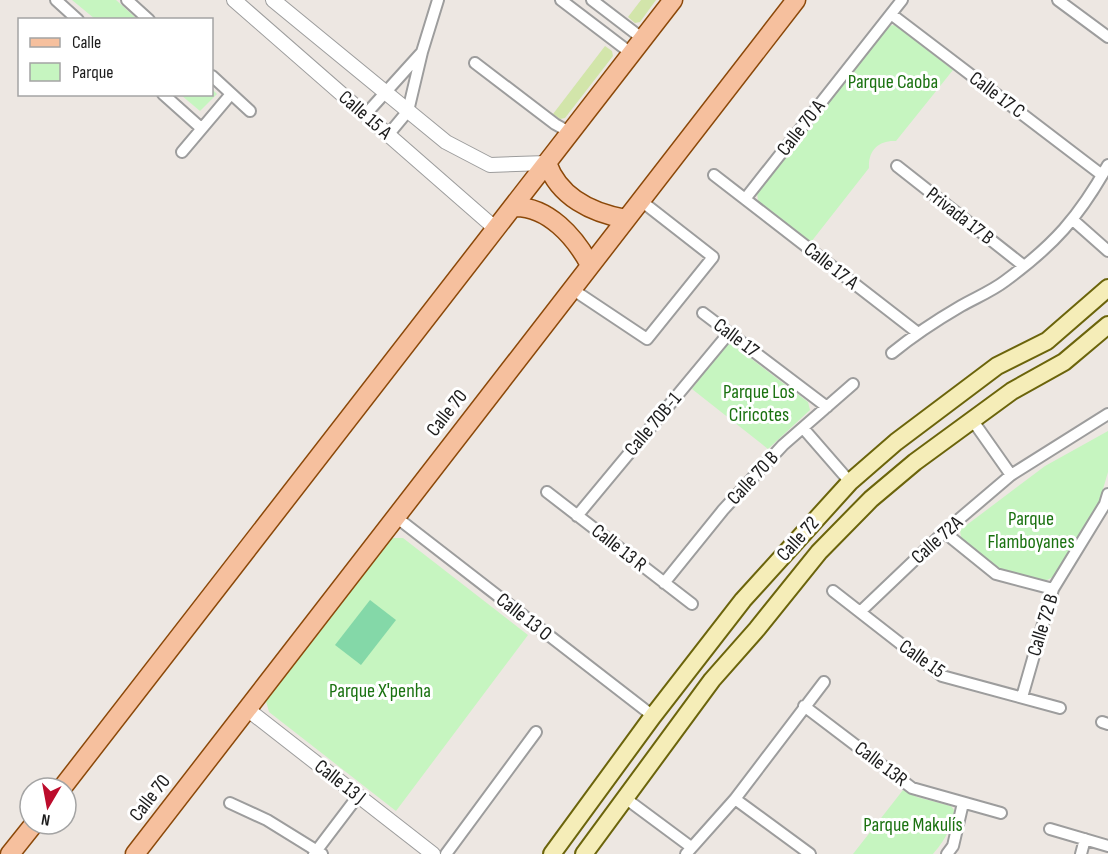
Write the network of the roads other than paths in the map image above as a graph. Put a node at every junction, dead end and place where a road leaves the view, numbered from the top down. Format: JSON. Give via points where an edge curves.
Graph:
{"nodes":[{"id":1,"x":56,"y":0,"type":"edge"},
{"id":2,"x":127,"y":0,"type":"edge"},
{"id":3,"x":234,"y":0,"type":"edge"},
{"id":4,"x":273,"y":0,"type":"edge"},
{"id":5,"x":438,"y":0,"type":"edge"},
{"id":6,"x":561,"y":0,"type":"edge"},
{"id":7,"x":592,"y":0,"type":"edge"},
{"id":8,"x":673,"y":0,"type":"edge"},
{"id":9,"x":796,"y":0,"type":"edge"},
{"id":10,"x":902,"y":0,"type":"edge"},
{"id":11,"x":1058,"y":0,"type":"edge"},
{"id":12,"x":891,"y":14,"type":"junction"},
{"id":13,"x":76,"y":18,"type":"edge"},
{"id":14,"x":147,"y":18,"type":"edge"},
{"id":15,"x":1108,"y":37,"type":"edge"},
{"id":16,"x":637,"y":46,"type":"junction"},
{"id":17,"x":422,"y":52,"type":"junction"},
{"id":18,"x":475,"y":63,"type":"dead end"},
{"id":19,"x":213,"y":77,"type":"edge"},
{"id":20,"x":385,"y":92,"type":"junction"},
{"id":21,"x":231,"y":94,"type":"junction"},
{"id":22,"x":165,"y":96,"type":"edge"},
{"id":23,"x":250,"y":111,"type":"dead end"},
{"id":24,"x":408,"y":111,"type":"junction"},
{"id":25,"x":365,"y":115,"type":"junction"},
{"id":26,"x":201,"y":128,"type":"junction"},
{"id":27,"x":571,"y":133,"type":"junction"},
{"id":28,"x":388,"y":135,"type":"junction"},
{"id":29,"x":182,"y":152,"type":"dead end"},
{"id":30,"x":548,"y":163,"type":"junction"},
{"id":31,"x":1108,"y":165,"type":"edge"},
{"id":32,"x":897,"y":166,"type":"dead end"},
{"id":33,"x":714,"y":175,"type":"dead end"},
{"id":34,"x":1102,"y":176,"type":"junction"},
{"id":35,"x":745,"y":199,"type":"junction"},
{"id":36,"x":640,"y":200,"type":"junction"},
{"id":37,"x":514,"y":207,"type":"junction"},
{"id":38,"x":626,"y":219,"type":"junction"},
{"id":39,"x":1073,"y":220,"type":"junction"},
{"id":40,"x":496,"y":229,"type":"junction"},
{"id":41,"x":1108,"y":250,"type":"edge"},
{"id":42,"x":590,"y":265,"type":"junction"},
{"id":43,"x":1023,"y":266,"type":"junction"},
{"id":44,"x":572,"y":288,"type":"junction"},
{"id":45,"x":1108,"y":288,"type":"edge"},
{"id":46,"x":703,"y":313,"type":"dead end"},
{"id":47,"x":1108,"y":324,"type":"edge"},
{"id":48,"x":729,"y":333,"type":"junction"},
{"id":49,"x":918,"y":333,"type":"junction"},
{"id":50,"x":892,"y":352,"type":"dead end"},
{"id":51,"x":1019,"y":355,"type":"junction"},
{"id":52,"x":1032,"y":379,"type":"junction"},
{"id":53,"x":974,"y":383,"type":"junction"},
{"id":54,"x":853,"y":384,"type":"dead end"},
{"id":55,"x":826,"y":407,"type":"junction"},
{"id":56,"x":991,"y":407,"type":"junction"},
{"id":57,"x":1108,"y":414,"type":"edge"},
{"id":58,"x":973,"y":421,"type":"junction"},
{"id":59,"x":803,"y":428,"type":"junction"},
{"id":60,"x":1011,"y":475,"type":"junction"},
{"id":61,"x":850,"y":482,"type":"junction"},
{"id":62,"x":547,"y":492,"type":"dead end"},
{"id":63,"x":1108,"y":494,"type":"edge"},
{"id":64,"x":577,"y":516,"type":"junction"},
{"id":65,"x":396,"y":517,"type":"junction"},
{"id":66,"x":805,"y":532,"type":"junction"},
{"id":67,"x":944,"y":532,"type":"junction"},
{"id":68,"x":819,"y":552,"type":"junction"},
{"id":69,"x":664,"y":583,"type":"junction"},
{"id":70,"x":1053,"y":589,"type":"junction"},
{"id":71,"x":832,"y":591,"type":"dead end"},
{"id":72,"x":692,"y":604,"type":"dead end"},
{"id":73,"x":860,"y":612,"type":"junction"},
{"id":74,"x":694,"y":663,"type":"junction"},
{"id":75,"x":712,"y":680,"type":"junction"},
{"id":76,"x":824,"y":682,"type":"dead end"},
{"id":77,"x":1022,"y":698,"type":"junction"},
{"id":78,"x":804,"y":706,"type":"junction"},
{"id":79,"x":1060,"y":708,"type":"dead end"},
{"id":80,"x":247,"y":709,"type":"junction"},
{"id":81,"x":653,"y":716,"type":"junction"},
{"id":82,"x":536,"y":732,"type":"dead end"},
{"id":83,"x":71,"y":776,"type":"edge"},
{"id":84,"x":358,"y":796,"type":"junction"},
{"id":85,"x":625,"y":798,"type":"junction"},
{"id":86,"x":735,"y":799,"type":"junction"},
{"id":87,"x":230,"y":803,"type":"dead end"},
{"id":88,"x":963,"y":803,"type":"junction"},
{"id":89,"x":1001,"y":813,"type":"dead end"},
{"id":90,"x":573,"y":825,"type":"junction"},
{"id":91,"x":1050,"y":829,"type":"dead end"},
{"id":92,"x":24,"y":836,"type":"edge"},
{"id":93,"x":1085,"y":839,"type":"junction"},
{"id":94,"x":1108,"y":846,"type":"edge"},
{"id":95,"x":589,"y":847,"type":"edge"},
{"id":96,"x":688,"y":850,"type":"edge"},
{"id":97,"x":317,"y":853,"type":"edge"},
{"id":98,"x":10,"y":854,"type":"edge"},
{"id":99,"x":135,"y":854,"type":"edge"},
{"id":100,"x":433,"y":854,"type":"edge"},
{"id":101,"x":446,"y":854,"type":"edge"},
{"id":102,"x":552,"y":854,"type":"edge"},
{"id":103,"x":810,"y":854,"type":"edge"},
{"id":104,"x":947,"y":854,"type":"edge"},
{"id":105,"x":1081,"y":854,"type":"edge"}],
"edges":[{"from":1,"to":13,"type":"street"},
{"from":2,"to":14,"type":"street"},
{"from":3,"to":25,"type":"street","name":"Calle 15 A"},
{"from":4,"to":20,"type":"street","name":"Calle 15 A"},
{"from":5,"to":17,"type":"street"},
{"from":6,"to":16,"type":"street"},
{"from":7,"to":16,"type":"street"},
{"from":8,"to":16,"type":"main road"},
{"from":9,"to":36,"type":"main road","name":"Calle 70"},
{"from":10,"to":12,"type":"street","name":"Calle 70 A"},
{"from":11,"to":15,"type":"street"},
{"from":12,"to":34,"type":"street","name":"Calle 17 C"},
{"from":12,"to":35,"type":"street","name":"Calle 70 A"},
{"from":16,"to":27,"type":"main road"},
{"from":17,"to":20,"type":"street"},
{"from":17,"to":24,"type":"street"},
{"from":18,"to":27,"type":"street"},
{"from":19,"to":21,"type":"street"},
{"from":20,"to":24,"type":"street","name":"Calle 15 A"},
{"from":20,"to":25,"type":"street"},
{"from":21,"to":23,"type":"street"},
{"from":21,"to":26,"type":"street"},
{"from":22,"to":26,"type":"street"},
{"from":24,"to":28,"type":"street"},
{"from":24,"to":30,"type":"street","name":"Calle 15 A","via":[[446,142],[490,165]]},
{"from":25,"to":28,"type":"street","name":"Calle 15 A"},
{"from":26,"to":29,"type":"street"},
{"from":27,"to":30,"type":"main road"},
{"from":28,"to":40,"type":"street","name":"Calle 15 A"},
{"from":30,"to":37,"type":"main road"},
{"from":30,"to":38,"type":"main road","via":[[560,186],[574,199],[607,216]]},
{"from":31,"to":34,"type":"street"},
{"from":32,"to":43,"type":"street","name":"Privada 17 B"},
{"from":33,"to":35,"type":"street","name":"Calle 17 A"},
{"from":34,"to":39,"type":"street"},
{"from":35,"to":49,"type":"street","name":"Calle 17 A"},
{"from":36,"to":38,"type":"main road","name":"Calle 70"},
{"from":36,"to":44,"type":"street","via":[[713,257],[647,339]]},
{"from":37,"to":40,"type":"main road"},
{"from":37,"to":42,"type":"main road","via":[[555,221],[570,234]]},
{"from":38,"to":42,"type":"main road","name":"Calle 70"},
{"from":39,"to":41,"type":"street"},
{"from":39,"to":43,"type":"street"},
{"from":40,"to":83,"type":"main road"},
{"from":42,"to":44,"type":"main road","name":"Calle 70"},
{"from":43,"to":49,"type":"street","via":[[1004,282]]},
{"from":44,"to":65,"type":"main road","name":"Calle 70"},
{"from":45,"to":51,"type":"main road","name":"Calle 72","via":[[1047,341]]},
{"from":46,"to":48,"type":"street","name":"Calle 17"},
{"from":47,"to":52,"type":"main road","name":"Calle 72","via":[[1064,362]]},
{"from":48,"to":55,"type":"street","name":"Calle 17"},
{"from":48,"to":64,"type":"street","name":"Calle 70B-1"},
{"from":49,"to":50,"type":"street"},
{"from":51,"to":52,"type":"main road"},
{"from":51,"to":53,"type":"main road","name":"Calle 72"},
{"from":52,"to":56,"type":"main road","name":"Calle 72"},
{"from":53,"to":56,"type":"main road"},
{"from":53,"to":61,"type":"main road","name":"Calle 72"},
{"from":54,"to":55,"type":"street","name":"Calle 70 B"},
{"from":55,"to":59,"type":"street","name":"Calle 70 B"},
{"from":56,"to":58,"type":"main road","name":"Calle 72"},
{"from":57,"to":60,"type":"street","name":"Calle 72A"},
{"from":58,"to":60,"type":"street"},
{"from":58,"to":68,"type":"main road","name":"Calle 72","via":[[871,499]]},
{"from":59,"to":61,"type":"street"},
{"from":59,"to":69,"type":"street","name":"Calle 70 B","via":[[723,510]]},
{"from":60,"to":67,"type":"street","name":"Calle 72A"},
{"from":61,"to":66,"type":"main road","name":"Calle 72"},
{"from":62,"to":64,"type":"street","name":"Calle 13 R"},
{"from":63,"to":70,"type":"street","name":"Calle 72 B"},
{"from":64,"to":69,"type":"street","name":"Calle 13 R"},
{"from":65,"to":80,"type":"main road","name":"Calle 70"},
{"from":65,"to":81,"type":"street","name":"Calle 13 O"},
{"from":66,"to":68,"type":"main road","via":[[808,545]]},
{"from":66,"to":74,"type":"main road","name":"Calle 72","via":[[743,600]]},
{"from":67,"to":70,"type":"street","via":[[996,574]]},
{"from":67,"to":73,"type":"street","name":"Calle 72A"},
{"from":68,"to":75,"type":"main road","name":"Calle 72"},
{"from":69,"to":72,"type":"street","name":"Calle 13 R"},
{"from":70,"to":77,"type":"street","name":"Calle 72 B"},
{"from":71,"to":73,"type":"street","name":"Calle 15"},
{"from":73,"to":77,"type":"street","name":"Calle 15","via":[[942,676]]},
{"from":74,"to":75,"type":"main road","via":[[705,669]]},
{"from":74,"to":81,"type":"main road","name":"Calle 72"},
{"from":75,"to":85,"type":"main road","name":"Calle 72"},
{"from":76,"to":78,"type":"street"},
{"from":77,"to":79,"type":"street","name":"Calle 15"},
{"from":78,"to":86,"type":"street"},
{"from":78,"to":88,"type":"street","name":"Calle 13R","via":[[912,788]]},
{"from":80,"to":84,"type":"street","name":"Calle 13 J"},
{"from":80,"to":99,"type":"main road","name":"Calle 70"},
{"from":81,"to":90,"type":"main road","name":"Calle 72"},
{"from":82,"to":101,"type":"street"},
{"from":84,"to":97,"type":"street"},
{"from":84,"to":100,"type":"street","name":"Calle 13 J"},
{"from":85,"to":95,"type":"main road","name":"Calle 72"},
{"from":85,"to":96,"type":"street"},
{"from":86,"to":96,"type":"street"},
{"from":86,"to":103,"type":"street"},
{"from":87,"to":97,"type":"street","via":[[267,820]]},
{"from":88,"to":89,"type":"street","name":"Calle 13R"},
{"from":88,"to":104,"type":"street","via":[[953,846]]},
{"from":90,"to":95,"type":"main road"},
{"from":90,"to":102,"type":"main road","name":"Calle 72"},
{"from":91,"to":93,"type":"street"},
{"from":92,"to":98,"type":"main road"},
{"from":93,"to":94,"type":"street"},
{"from":93,"to":105,"type":"street"}]}
